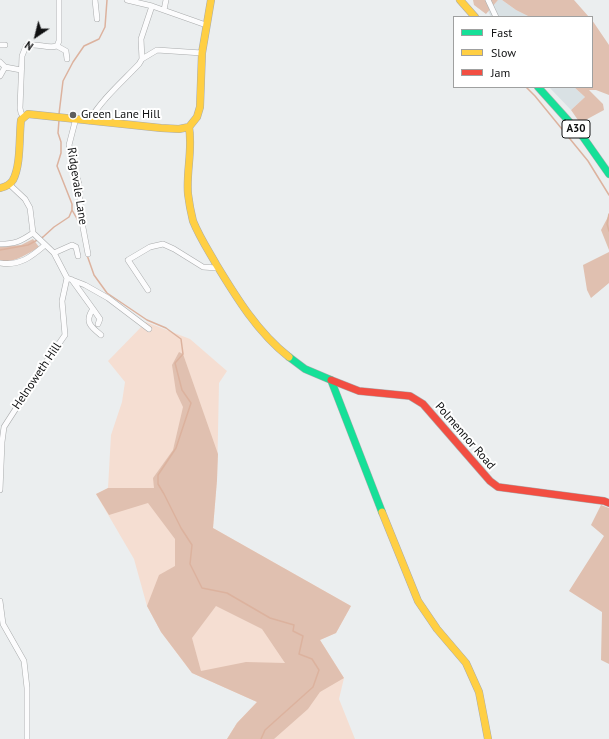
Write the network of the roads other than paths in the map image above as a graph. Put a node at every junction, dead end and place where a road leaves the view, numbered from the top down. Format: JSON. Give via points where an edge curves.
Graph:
{"nodes":[{"id":1,"x":59,"y":0,"type":"edge"},
{"id":2,"x":96,"y":0,"type":"edge"},
{"id":3,"x":127,"y":0,"type":"edge"},
{"id":4,"x":166,"y":0,"type":"edge"},
{"id":5,"x":210,"y":0,"type":"edge"},
{"id":6,"x":460,"y":0,"type":"edge"},
{"id":7,"x":488,"y":0,"type":"edge"},
{"id":8,"x":152,"y":6,"type":"junction"},
{"id":9,"x":164,"y":10,"type":"junction"},
{"id":10,"x":473,"y":16,"type":"edge"},
{"id":11,"x":496,"y":16,"type":"edge"},
{"id":12,"x":97,"y":19,"type":"dead end"},
{"id":13,"x":206,"y":25,"type":"junction"},
{"id":14,"x":57,"y":46,"type":"junction"},
{"id":15,"x":202,"y":53,"type":"junction"},
{"id":16,"x":67,"y":59,"type":"dead end"},
{"id":17,"x":142,"y":59,"type":"junction"},
{"id":18,"x":0,"y":62,"type":"edge"},
{"id":19,"x":5,"y":67,"type":"junction"},
{"id":20,"x":21,"y":70,"type":"junction"},
{"id":21,"x":0,"y":76,"type":"edge"},
{"id":22,"x":539,"y":88,"type":"edge"},
{"id":23,"x":24,"y":117,"type":"junction"},
{"id":24,"x":76,"y":118,"type":"junction"},
{"id":25,"x":89,"y":121,"type":"junction"},
{"id":26,"x":188,"y":127,"type":"junction"},
{"id":27,"x":609,"y":174,"type":"edge"},
{"id":28,"x":9,"y":184,"type":"junction"},
{"id":29,"x":0,"y":188,"type":"edge"},
{"id":30,"x":34,"y":234,"type":"junction"},
{"id":31,"x":44,"y":243,"type":"junction"},
{"id":32,"x":0,"y":244,"type":"edge"},
{"id":33,"x":54,"y":253,"type":"junction"},
{"id":34,"x":88,"y":254,"type":"dead end"},
{"id":35,"x":78,"y":256,"type":"dead end"},
{"id":36,"x":0,"y":263,"type":"edge"},
{"id":37,"x":217,"y":268,"type":"junction"},
{"id":38,"x":69,"y":279,"type":"junction"},
{"id":39,"x":148,"y":290,"type":"dead end"},
{"id":40,"x":93,"y":308,"type":"junction"},
{"id":41,"x":98,"y":324,"type":"dead end"},
{"id":42,"x":149,"y":329,"type":"dead end"},
{"id":43,"x":101,"y":335,"type":"dead end"},
{"id":44,"x":331,"y":380,"type":"junction"},
{"id":45,"x":0,"y":490,"type":"edge"},
{"id":46,"x":609,"y":503,"type":"edge"},
{"id":47,"x":0,"y":601,"type":"edge"},
{"id":48,"x":27,"y":739,"type":"edge"},
{"id":49,"x":488,"y":739,"type":"edge"}],
"edges":[{"from":1,"to":14,"type":"street"},
{"from":2,"to":12,"type":"street"},
{"from":3,"to":8,"type":"street"},
{"from":4,"to":9,"type":"street"},
{"from":5,"to":13,"type":"main road"},
{"from":6,"to":10,"type":"main road"},
{"from":7,"to":11,"type":"street"},
{"from":8,"to":9,"type":"street"},
{"from":8,"to":17,"type":"street","via":[[141,39]]},
{"from":9,"to":13,"type":"street"},
{"from":13,"to":15,"type":"main road"},
{"from":14,"to":16,"type":"street","via":[[66,51]]},
{"from":14,"to":20,"type":"street","via":[[26,46]]},
{"from":15,"to":17,"type":"street","via":[[157,50]]},
{"from":15,"to":26,"type":"main road","via":[[200,107],[197,117]]},
{"from":17,"to":25,"type":"street"},
{"from":18,"to":19,"type":"street"},
{"from":19,"to":20,"type":"street"},
{"from":19,"to":21,"type":"street"},
{"from":20,"to":23,"type":"street","via":[[20,108]]},
{"from":22,"to":27,"type":"main road","number":"A30","via":[[584,137]]},
{"from":23,"to":24,"type":"main road","via":[[28,114]]},
{"from":23,"to":28,"type":"main road","via":[[21,120],[14,178]]},
{"from":24,"to":25,"type":"main road"},
{"from":24,"to":34,"type":"street","name":"Ridgevale Lane","via":[[69,146],[79,184],[81,218]]},
{"from":25,"to":26,"type":"main road","via":[[161,128]]},
{"from":26,"to":37,"type":"main road","name":"Polmennor Road","via":[[191,139],[188,193],[193,220]]},
{"from":28,"to":29,"type":"main road"},
{"from":28,"to":30,"type":"street","via":[[25,199],[30,208]]},
{"from":30,"to":31,"type":"street"},
{"from":30,"to":32,"type":"street","via":[[12,244]]},
{"from":31,"to":33,"type":"street"},
{"from":31,"to":36,"type":"street","via":[[31,257],[18,263]]},
{"from":33,"to":35,"type":"street","via":[[72,245],[76,247]]},
{"from":33,"to":38,"type":"street"},
{"from":37,"to":39,"type":"street","via":[[203,267],[163,244],[150,247],[128,260]]},
{"from":37,"to":44,"type":"main road","name":"Polmennor Road","via":[[274,345],[305,369]]},
{"from":38,"to":40,"type":"street"},
{"from":38,"to":42,"type":"street","via":[[108,298]]},
{"from":38,"to":45,"type":"street","name":"Helnoweth Hill","via":[[62,300],[65,335],[4,427]]},
{"from":40,"to":41,"type":"street","via":[[100,319]]},
{"from":40,"to":43,"type":"street","via":[[88,322]]},
{"from":44,"to":46,"type":"main road","name":"Polmennor Road","via":[[359,391],[410,396],[423,404],[498,487]]},
{"from":44,"to":49,"type":"main road","via":[[418,601],[437,629],[466,663],[479,692]]},
{"from":47,"to":48,"type":"street","via":[[3,624],[24,661]]}]}
